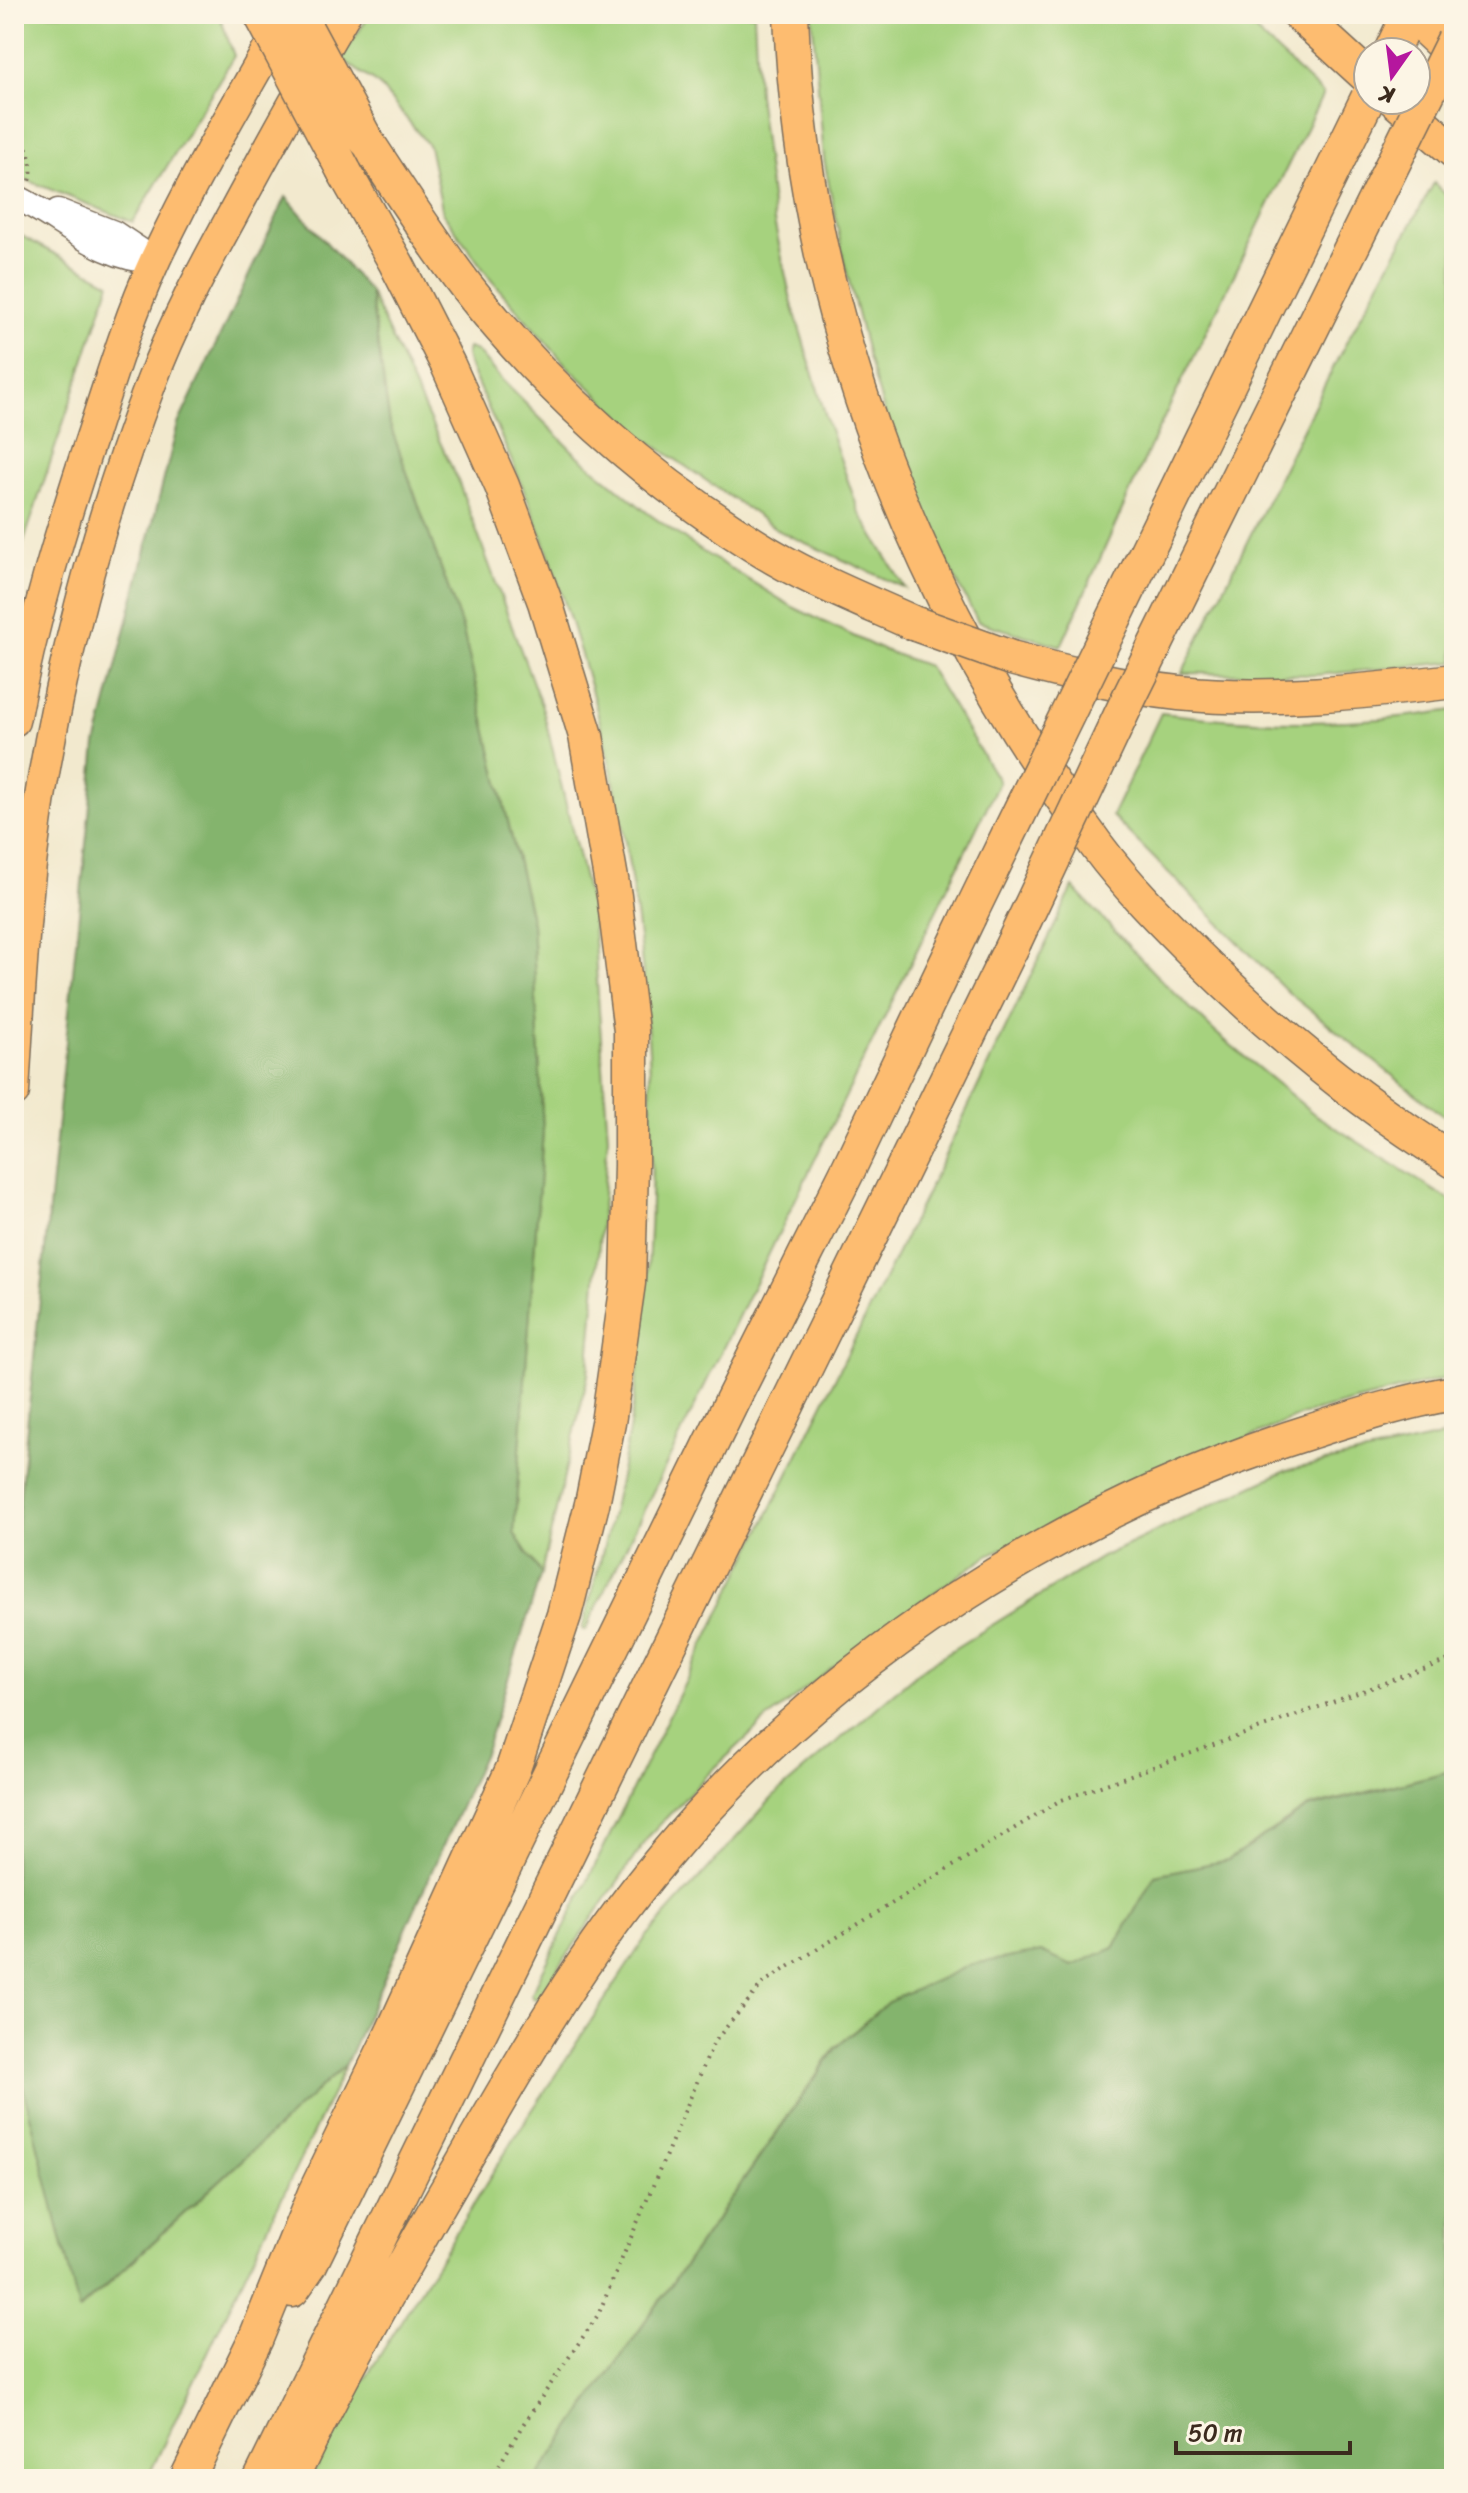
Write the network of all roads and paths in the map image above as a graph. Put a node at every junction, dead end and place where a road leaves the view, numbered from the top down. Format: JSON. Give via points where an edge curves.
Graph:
{"nodes":[{"id":1,"x":261,"y":14,"type":"edge"},
{"id":2,"x":288,"y":14,"type":"edge"},
{"id":3,"x":298,"y":14,"type":"edge"},
{"id":4,"x":345,"y":14,"type":"edge"},
{"id":5,"x":791,"y":14,"type":"edge"},
{"id":6,"x":1299,"y":14,"type":"edge"},
{"id":7,"x":1436,"y":32,"type":"edge"},
{"id":8,"x":1352,"y":62,"type":"edge"},
{"id":9,"x":1454,"y":73,"type":"edge"},
{"id":10,"x":1359,"y":116,"type":"edge"},
{"id":11,"x":1414,"y":116,"type":"edge"},
{"id":12,"x":14,"y":127,"type":"edge"},
{"id":13,"x":1409,"y":132,"type":"junction"},
{"id":14,"x":1454,"y":151,"type":"edge"},
{"id":15,"x":18,"y":198,"type":"edge"},
{"id":16,"x":155,"y":261,"type":"junction"},
{"id":17,"x":196,"y":281,"type":"junction"},
{"id":18,"x":1454,"y":681,"type":"edge"},
{"id":19,"x":14,"y":721,"type":"edge"},
{"id":20,"x":14,"y":1092,"type":"edge"},
{"id":21,"x":1454,"y":1161,"type":"edge"},
{"id":22,"x":1454,"y":1393,"type":"edge"},
{"id":23,"x":1454,"y":1658,"type":"edge"},
{"id":24,"x":256,"y":2338,"type":"junction"},
{"id":25,"x":187,"y":2479,"type":"edge"},
{"id":26,"x":261,"y":2479,"type":"edge"},
{"id":27,"x":291,"y":2479,"type":"edge"},
{"id":28,"x":491,"y":2479,"type":"edge"}],
"edges":[{"from":1,"to":24,"type":"highway","bridge":true,"via":[[441,352],[502,486],[545,602],[586,736],[614,896],[631,1031],[631,1165],[628,1283],[608,1423],[564,1615],[513,1769],[315,2193]]},
{"from":2,"to":16,"type":"main road"},
{"from":3,"to":18,"type":"highway","bridge":true,"via":[[366,140],[467,286],[596,428],[757,547],[913,623],[1011,658],[1106,683],[1253,697]]},
{"from":4,"to":17,"type":"main road"},
{"from":5,"to":21,"type":"highway","via":[[796,100],[810,192],[846,347],[890,481],[925,561],[996,693],[1098,847],[1161,920],[1247,1005],[1332,1077]]},
{"from":6,"to":8,"type":"highway"},
{"from":7,"to":13,"type":"highway","bridge":true},
{"from":9,"to":13,"type":"highway","bridge":true},
{"from":10,"to":24,"type":"highway","bridge":true,"via":[[310,2264]]},
{"from":11,"to":14,"type":"highway"},
{"from":12,"to":15,"type":"path","via":[[33,170]]},
{"from":13,"to":26,"type":"highway","bridge":true},
{"from":15,"to":16,"type":"street","via":[[101,227]]},
{"from":16,"to":17,"type":"main road"},
{"from":16,"to":19,"type":"main road","via":[[112,372],[62,529]]},
{"from":17,"to":20,"type":"main road","via":[[151,382],[108,504],[65,665],[42,787],[22,955]]},
{"from":22,"to":27,"type":"highway","via":[[1246,1452],[1088,1522],[958,1599],[815,1706],[716,1799],[584,1962],[373,2319]]},
{"from":23,"to":28,"type":"path","via":[[1059,1801],[764,1982],[714,2042],[598,2315]]},
{"from":24,"to":25,"type":"highway"}]}
